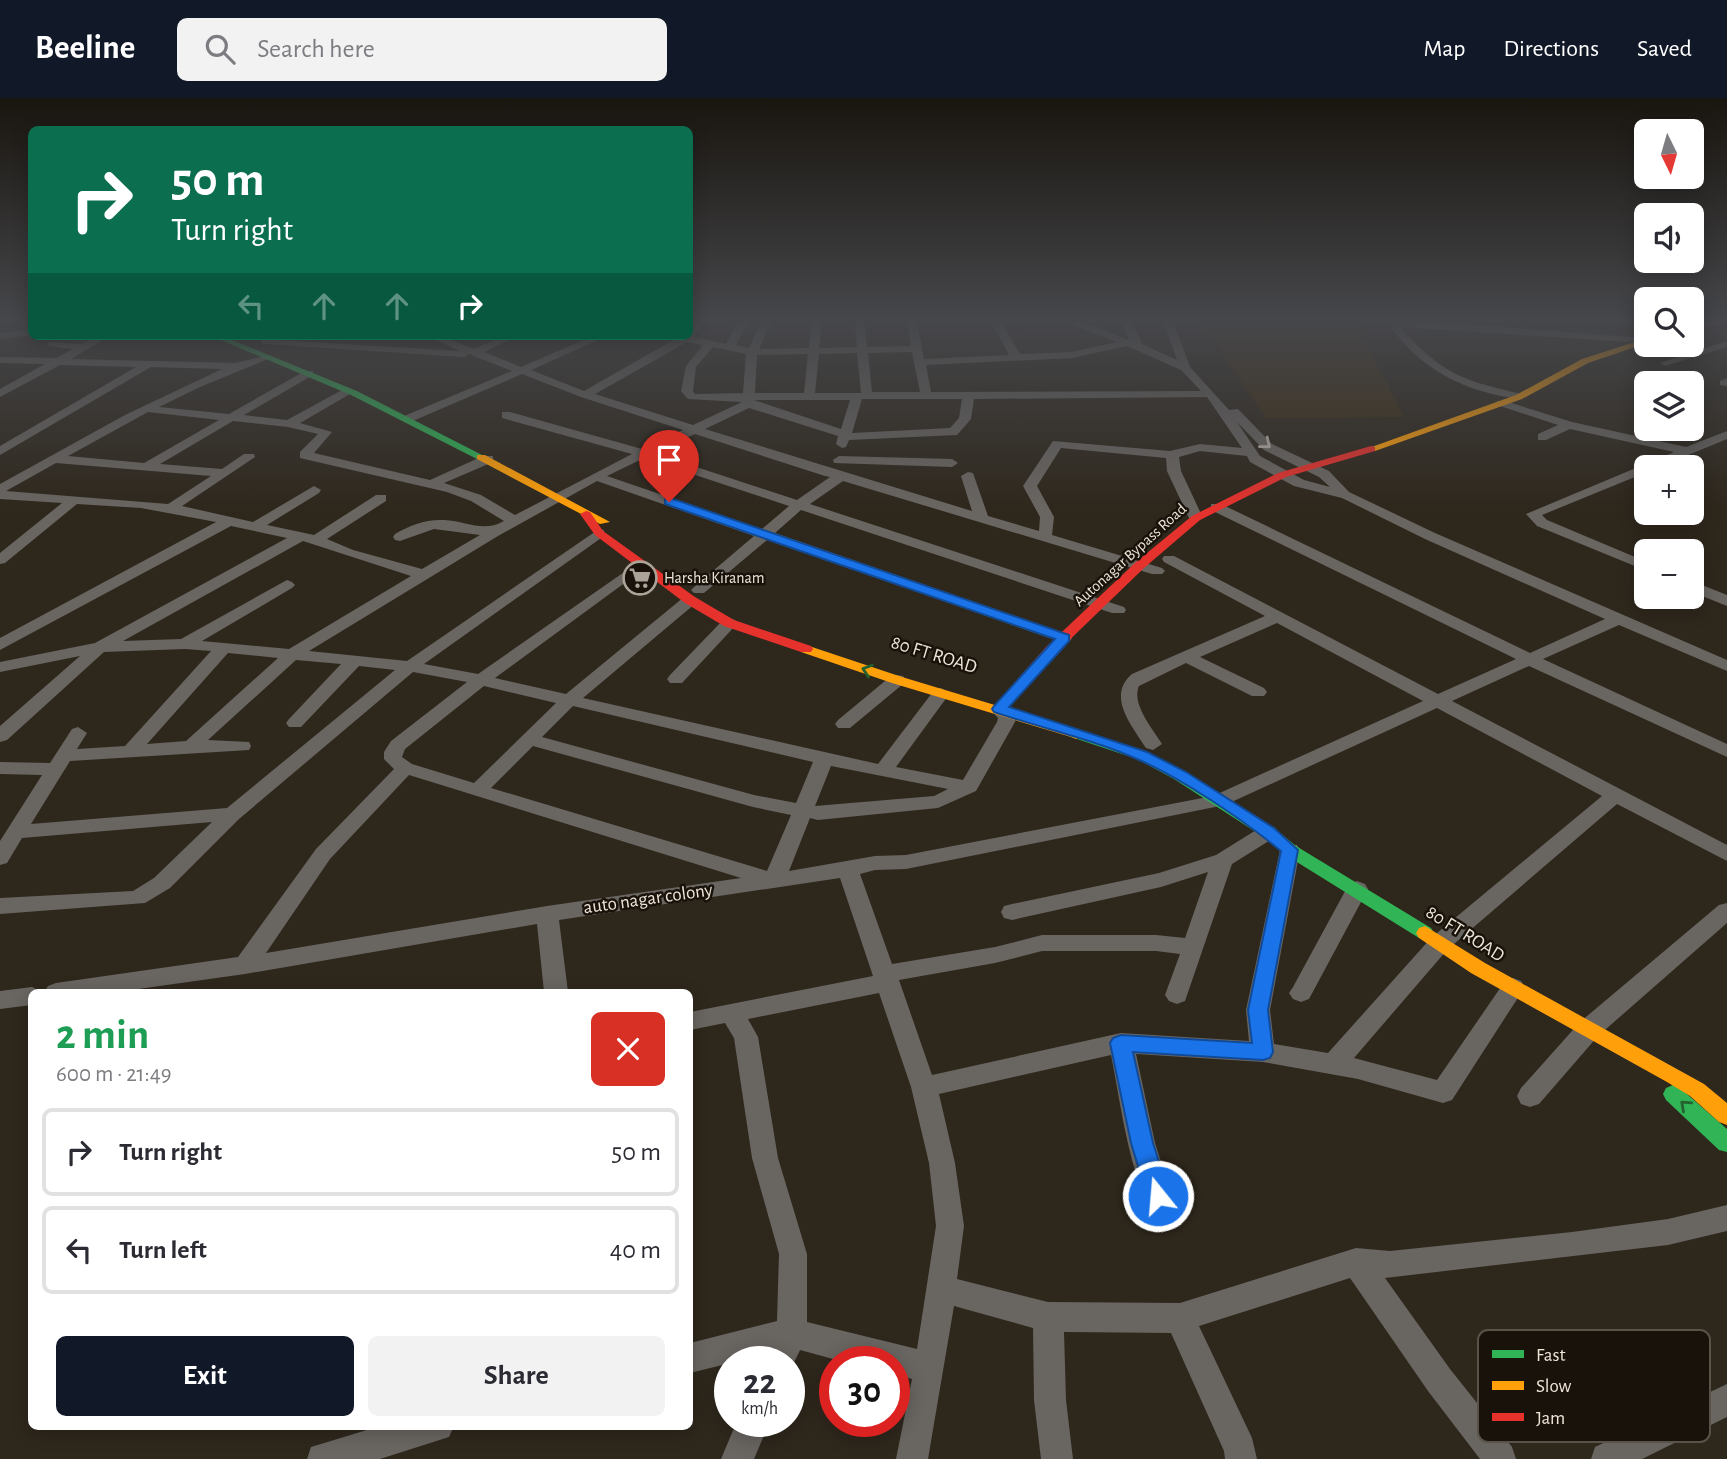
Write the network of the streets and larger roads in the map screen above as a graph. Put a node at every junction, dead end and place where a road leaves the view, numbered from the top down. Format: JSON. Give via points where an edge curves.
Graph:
{"nodes":[{"id":1,"x":22,"y":382,"type":"edge"},
{"id":2,"x":119,"y":382,"type":"edge"},
{"id":3,"x":206,"y":382,"type":"edge"},
{"id":4,"x":294,"y":382,"type":"edge"},
{"id":5,"x":326,"y":382,"type":"edge"},
{"id":6,"x":499,"y":382,"type":"edge"},
{"id":7,"x":551,"y":382,"type":"edge"},
{"id":8,"x":609,"y":382,"type":"edge"},
{"id":9,"x":690,"y":382,"type":"edge"},
{"id":10,"x":750,"y":382,"type":"edge"},
{"id":11,"x":811,"y":382,"type":"edge"},
{"id":12,"x":863,"y":382,"type":"edge"},
{"id":13,"x":924,"y":382,"type":"edge"},
{"id":14,"x":1199,"y":382,"type":"edge"},
{"id":15,"x":1456,"y":382,"type":"edge"},
{"id":16,"x":1547,"y":382,"type":"edge"},
{"id":17,"x":346,"y":392,"type":"junction"},
{"id":18,"x":0,"y":394,"type":"edge"},
{"id":19,"x":926,"y":394,"type":"junction"},
{"id":20,"x":969,"y":394,"type":"junction"},
{"id":21,"x":585,"y":395,"type":"junction"},
{"id":22,"x":862,"y":395,"type":"junction"},
{"id":23,"x":809,"y":396,"type":"junction"},
{"id":24,"x":1518,"y":397,"type":"junction"},
{"id":25,"x":1215,"y":398,"type":"junction"},
{"id":26,"x":748,"y":401,"type":"junction"},
{"id":27,"x":1501,"y":403,"type":"junction"},
{"id":28,"x":148,"y":409,"type":"junction"},
{"id":29,"x":506,"y":415,"type":"dead end"},
{"id":30,"x":229,"y":417,"type":"junction"},
{"id":31,"x":408,"y":419,"type":"junction"},
{"id":32,"x":291,"y":424,"type":"junction"},
{"id":33,"x":1569,"y":425,"type":"junction"},
{"id":34,"x":696,"y":430,"type":"junction"},
{"id":35,"x":844,"y":435,"type":"junction"},
{"id":36,"x":1727,"y":435,"type":"edge"},
{"id":37,"x":1542,"y":436,"type":"dead end"},
{"id":38,"x":1392,"y":443,"type":"junction"},
{"id":39,"x":0,"y":451,"type":"edge"},
{"id":40,"x":1687,"y":451,"type":"junction"},
{"id":41,"x":1250,"y":453,"type":"junction"},
{"id":42,"x":642,"y":454,"type":"junction"},
{"id":43,"x":1172,"y":455,"type":"junction"},
{"id":44,"x":249,"y":457,"type":"dead end"},
{"id":45,"x":51,"y":459,"type":"junction"},
{"id":46,"x":488,"y":459,"type":"junction"},
{"id":47,"x":839,"y":460,"type":"junction"},
{"id":48,"x":952,"y":463,"type":"dead end"},
{"id":49,"x":147,"y":466,"type":"junction"},
{"id":50,"x":1307,"y":467,"type":"junction"},
{"id":51,"x":223,"y":473,"type":"junction"},
{"id":52,"x":836,"y":474,"type":"junction"},
{"id":53,"x":1324,"y":474,"type":"junction"},
{"id":54,"x":968,"y":475,"type":"dead end"},
{"id":55,"x":1282,"y":475,"type":"junction"},
{"id":56,"x":596,"y":476,"type":"junction"},
{"id":57,"x":1299,"y":483,"type":"junction"},
{"id":58,"x":432,"y":484,"type":"junction"},
{"id":59,"x":0,"y":489,"type":"edge"},
{"id":60,"x":314,"y":490,"type":"dead end"},
{"id":61,"x":0,"y":495,"type":"edge"},
{"id":62,"x":1348,"y":495,"type":"junction"},
{"id":63,"x":381,"y":498,"type":"dead end"},
{"id":64,"x":74,"y":500,"type":"junction"},
{"id":65,"x":558,"y":500,"type":"junction"},
{"id":66,"x":798,"y":506,"type":"junction"},
{"id":67,"x":170,"y":508,"type":"junction"},
{"id":68,"x":1223,"y":511,"type":"junction"},
{"id":69,"x":586,"y":514,"type":"junction"},
{"id":70,"x":981,"y":517,"type":"junction"},
{"id":71,"x":1196,"y":518,"type":"junction"},
{"id":72,"x":404,"y":521,"type":"dead end"},
{"id":73,"x":514,"y":521,"type":"junction"},
{"id":74,"x":227,"y":522,"type":"junction"},
{"id":75,"x":423,"y":524,"type":"junction"},
{"id":76,"x":254,"y":527,"type":"junction"},
{"id":77,"x":493,"y":533,"type":"junction"},
{"id":78,"x":599,"y":533,"type":"junction"},
{"id":79,"x":766,"y":536,"type":"junction"},
{"id":80,"x":400,"y":537,"type":"dead end"},
{"id":81,"x":1045,"y":538,"type":"junction"},
{"id":82,"x":308,"y":539,"type":"junction"},
{"id":83,"x":0,"y":560,"type":"edge"},
{"id":84,"x":1634,"y":562,"type":"edge"},
{"id":85,"x":640,"y":565,"type":"junction"},
{"id":86,"x":1140,"y":565,"type":"junction"},
{"id":87,"x":1158,"y":570,"type":"junction"},
{"id":88,"x":425,"y":575,"type":"junction"},
{"id":89,"x":287,"y":586,"type":"dead end"},
{"id":90,"x":1704,"y":591,"type":"edge"},
{"id":91,"x":694,"y":595,"type":"junction"},
{"id":92,"x":1727,"y":601,"type":"edge"},
{"id":93,"x":1100,"y":604,"type":"junction"},
{"id":94,"x":1118,"y":609,"type":"dead end"},
{"id":95,"x":1277,"y":617,"type":"junction"},
{"id":96,"x":1618,"y":619,"type":"junction"},
{"id":97,"x":729,"y":623,"type":"junction"},
{"id":98,"x":1064,"y":638,"type":"junction"},
{"id":99,"x":185,"y":644,"type":"junction"},
{"id":100,"x":0,"y":645,"type":"edge"},
{"id":101,"x":100,"y":647,"type":"junction"},
{"id":102,"x":224,"y":647,"type":"junction"},
{"id":103,"x":293,"y":653,"type":"junction"},
{"id":104,"x":1186,"y":657,"type":"junction"},
{"id":105,"x":356,"y":659,"type":"junction"},
{"id":106,"x":1531,"y":660,"type":"junction"},
{"id":107,"x":410,"y":666,"type":"junction"},
{"id":108,"x":1727,"y":666,"type":"edge"},
{"id":109,"x":2,"y":668,"type":"edge"},
{"id":110,"x":676,"y":679,"type":"dead end"},
{"id":111,"x":481,"y":680,"type":"junction"},
{"id":112,"x":897,"y":680,"type":"junction"},
{"id":113,"x":1258,"y":692,"type":"dead end"},
{"id":114,"x":940,"y":693,"type":"junction"},
{"id":115,"x":1437,"y":701,"type":"junction"},
{"id":116,"x":568,"y":702,"type":"junction"},
{"id":117,"x":1004,"y":703,"type":"junction"},
{"id":118,"x":1024,"y":710,"type":"junction"},
{"id":119,"x":296,"y":723,"type":"dead end"},
{"id":120,"x":844,"y":724,"type":"dead end"},
{"id":121,"x":78,"y":733,"type":"dead end"},
{"id":122,"x":0,"y":736,"type":"edge"},
{"id":123,"x":530,"y":739,"type":"junction"},
{"id":124,"x":1153,"y":744,"type":"junction"},
{"id":125,"x":191,"y":746,"type":"junction"},
{"id":126,"x":242,"y":746,"type":"dead end"},
{"id":127,"x":1727,"y":751,"type":"edge"},
{"id":128,"x":130,"y":752,"type":"junction"},
{"id":129,"x":824,"y":759,"type":"junction"},
{"id":130,"x":1185,"y":760,"type":"dead end"},
{"id":131,"x":60,"y":762,"type":"junction"},
{"id":132,"x":0,"y":768,"type":"edge"},
{"id":133,"x":405,"y":768,"type":"junction"},
{"id":134,"x":881,"y":772,"type":"junction"},
{"id":135,"x":969,"y":787,"type":"junction"},
{"id":136,"x":478,"y":790,"type":"junction"},
{"id":137,"x":1223,"y":791,"type":"junction"},
{"id":138,"x":1615,"y":796,"type":"junction"},
{"id":139,"x":804,"y":811,"type":"junction"},
{"id":140,"x":232,"y":814,"type":"junction"},
{"id":141,"x":19,"y":832,"type":"junction"},
{"id":142,"x":1268,"y":832,"type":"junction"},
{"id":143,"x":1290,"y":850,"type":"junction"},
{"id":144,"x":1727,"y":854,"type":"edge"},
{"id":145,"x":0,"y":858,"type":"edge"},
{"id":146,"x":1223,"y":860,"type":"junction"},
{"id":147,"x":848,"y":870,"type":"junction"},
{"id":148,"x":774,"y":881,"type":"junction"},
{"id":149,"x":1357,"y":889,"type":"junction"},
{"id":150,"x":0,"y":906,"type":"edge"},
{"id":151,"x":1727,"y":911,"type":"edge"},
{"id":152,"x":1012,"y":912,"type":"dead end"},
{"id":153,"x":547,"y":914,"type":"junction"},
{"id":154,"x":1439,"y":944,"type":"junction"},
{"id":155,"x":1192,"y":947,"type":"junction"},
{"id":156,"x":245,"y":965,"type":"junction"},
{"id":157,"x":886,"y":978,"type":"junction"},
{"id":158,"x":1513,"y":987,"type":"junction"},
{"id":159,"x":77,"y":989,"type":"edge"},
{"id":160,"x":556,"y":989,"type":"edge"},
{"id":161,"x":1301,"y":993,"type":"dead end"},
{"id":162,"x":1177,"y":995,"type":"dead end"},
{"id":163,"x":28,"y":996,"type":"edge"},
{"id":164,"x":0,"y":1000,"type":"edge"},
{"id":165,"x":730,"y":1011,"type":"junction"},
{"id":166,"x":693,"y":1020,"type":"edge"},
{"id":167,"x":1589,"y":1029,"type":"junction"},
{"id":168,"x":1121,"y":1043,"type":"junction"},
{"id":169,"x":1263,"y":1052,"type":"junction"},
{"id":170,"x":1647,"y":1062,"type":"junction"},
{"id":171,"x":1334,"y":1064,"type":"junction"},
{"id":172,"x":924,"y":1087,"type":"junction"},
{"id":173,"x":1530,"y":1096,"type":"dead end"},
{"id":174,"x":1727,"y":1116,"type":"edge"},
{"id":175,"x":1727,"y":1143,"type":"edge"},
{"id":176,"x":1158,"y":1196,"type":"dead end"},
{"id":177,"x":1727,"y":1218,"type":"edge"},
{"id":178,"x":1356,"y":1262,"type":"junction"},
{"id":179,"x":942,"y":1289,"type":"junction"},
{"id":180,"x":1048,"y":1317,"type":"junction"},
{"id":181,"x":1180,"y":1318,"type":"junction"},
{"id":182,"x":792,"y":1333,"type":"junction"},
{"id":183,"x":786,"y":1346,"type":"edge"},
{"id":184,"x":693,"y":1357,"type":"edge"},
{"id":185,"x":930,"y":1368,"type":"junction"},
{"id":186,"x":1727,"y":1399,"type":"edge"},
{"id":187,"x":1710,"y":1408,"type":"edge"},
{"id":188,"x":424,"y":1430,"type":"edge"},
{"id":189,"x":1478,"y":1431,"type":"edge"},
{"id":190,"x":747,"y":1437,"type":"edge"},
{"id":191,"x":1487,"y":1442,"type":"edge"},
{"id":192,"x":1641,"y":1442,"type":"edge"},
{"id":193,"x":323,"y":1459,"type":"edge"},
{"id":194,"x":737,"y":1459,"type":"edge"},
{"id":195,"x":912,"y":1459,"type":"edge"},
{"id":196,"x":1057,"y":1459,"type":"edge"},
{"id":197,"x":1241,"y":1459,"type":"edge"},
{"id":198,"x":1500,"y":1459,"type":"edge"},
{"id":199,"x":1607,"y":1459,"type":"edge"}],
"edges":[{"from":1,"to":18,"type":"street"},
{"from":2,"to":39,"type":"street"},
{"from":3,"to":28,"type":"street"},
{"from":4,"to":30,"type":"street"},
{"from":5,"to":17,"type":"street","name":"80 FT ROAD"},
{"from":6,"to":31,"type":"street"},
{"from":7,"to":21,"type":"street"},
{"from":8,"to":21,"type":"street"},
{"from":9,"to":26,"type":"street","via":[[689,395]]},
{"from":10,"to":26,"type":"street"},
{"from":11,"to":23,"type":"street"},
{"from":12,"to":22,"type":"street"},
{"from":13,"to":19,"type":"street"},
{"from":14,"to":25,"type":"street"},
{"from":15,"to":24,"type":"street"},
{"from":16,"to":24,"type":"street","name":"Autonagar Bypass Road"},
{"from":17,"to":31,"type":"street","name":"80 FT ROAD"},
{"from":17,"to":32,"type":"street"},
{"from":19,"to":20,"type":"street"},
{"from":19,"to":22,"type":"street"},
{"from":20,"to":25,"type":"street","via":[[1121,390]]},
{"from":20,"to":35,"type":"street","via":[[965,419],[953,432]]},
{"from":21,"to":34,"type":"street"},
{"from":22,"to":23,"type":"street"},
{"from":22,"to":35,"type":"street"},
{"from":23,"to":26,"type":"street"},
{"from":24,"to":27,"type":"street","name":"Autonagar Bypass Road"},
{"from":25,"to":41,"type":"street"},
{"from":25,"to":50,"type":"street","one_way":true,"via":[[1268,447]]},
{"from":26,"to":34,"type":"street"},
{"from":26,"to":35,"type":"street"},
{"from":27,"to":33,"type":"street"},
{"from":27,"to":38,"type":"street","name":"Autonagar Bypass Road"},
{"from":28,"to":30,"type":"street"},
{"from":28,"to":45,"type":"street"},
{"from":29,"to":42,"type":"street"},
{"from":30,"to":32,"type":"street"},
{"from":30,"to":49,"type":"street"},
{"from":31,"to":46,"type":"street","name":"80 FT ROAD"},
{"from":32,"to":58,"type":"street","via":[[326,432],[306,451],[311,458]]},
{"from":33,"to":37,"type":"street"},
{"from":33,"to":40,"type":"street"},
{"from":34,"to":42,"type":"street"},
{"from":34,"to":52,"type":"street"},
{"from":35,"to":47,"type":"street"},
{"from":36,"to":40,"type":"street"},
{"from":38,"to":50,"type":"street","name":"Autonagar Bypass Road"},
{"from":38,"to":53,"type":"street","name":"Autonagar Bypass Road"},
{"from":40,"to":84,"type":"street","via":[[1532,514],[1542,523]]},
{"from":41,"to":43,"type":"street","via":[[1197,447]]},
{"from":41,"to":55,"type":"street"},
{"from":42,"to":56,"type":"street"},
{"from":42,"to":66,"type":"street"},
{"from":43,"to":71,"type":"street","via":[[1174,471]]},
{"from":43,"to":81,"type":"street","via":[[1058,444],[1030,486],[1047,517]]},
{"from":44,"to":51,"type":"street"},
{"from":45,"to":49,"type":"street"},
{"from":45,"to":59,"type":"street"},
{"from":46,"to":58,"type":"street"},
{"from":46,"to":65,"type":"street","name":"80 FT ROAD"},
{"from":47,"to":48,"type":"street"},
{"from":47,"to":52,"type":"street"},
{"from":49,"to":51,"type":"street"},
{"from":50,"to":53,"type":"street"},
{"from":50,"to":55,"type":"street","name":"Autonagar Bypass Road"},
{"from":51,"to":67,"type":"street"},
{"from":52,"to":66,"type":"street"},
{"from":52,"to":70,"type":"street"},
{"from":53,"to":57,"type":"street","name":"Autonagar Bypass Road"},
{"from":53,"to":62,"type":"street"},
{"from":54,"to":70,"type":"street"},
{"from":55,"to":57,"type":"street"},
{"from":55,"to":68,"type":"street","name":"Autonagar Bypass Road"},
{"from":56,"to":65,"type":"street"},
{"from":56,"to":79,"type":"street"},
{"from":57,"to":62,"type":"street"},
{"from":57,"to":68,"type":"street","name":"Autonagar Bypass Road"},
{"from":58,"to":73,"type":"street","via":[[476,498]]},
{"from":60,"to":76,"type":"street"},
{"from":61,"to":64,"type":"street"},
{"from":62,"to":96,"type":"street"},
{"from":63,"to":82,"type":"street"},
{"from":64,"to":67,"type":"street"},
{"from":64,"to":83,"type":"street"},
{"from":65,"to":69,"type":"street","name":"80 FT ROAD"},
{"from":65,"to":73,"type":"street"},
{"from":66,"to":79,"type":"street"},
{"from":66,"to":93,"type":"street"},
{"from":67,"to":74,"type":"street"},
{"from":68,"to":71,"type":"street","name":"Autonagar Bypass Road"},
{"from":68,"to":87,"type":"street","name":"Autonagar Bypass Road"},
{"from":68,"to":106,"type":"street"},
{"from":69,"to":78,"type":"street","name":"80 FT ROAD"},
{"from":69,"to":91,"type":"street","name":"80 FT ROAD","via":[[616,528]]},
{"from":70,"to":81,"type":"street"},
{"from":71,"to":86,"type":"street","name":"Autonagar Bypass Road"},
{"from":72,"to":75,"type":"street"},
{"from":73,"to":77,"type":"street"},
{"from":74,"to":76,"type":"street"},
{"from":74,"to":100,"type":"street"},
{"from":75,"to":77,"type":"street"},
{"from":75,"to":80,"type":"street"},
{"from":76,"to":82,"type":"street"},
{"from":77,"to":88,"type":"street"},
{"from":78,"to":85,"type":"street","name":"80 FT ROAD"},
{"from":78,"to":107,"type":"street"},
{"from":79,"to":91,"type":"street"},
{"from":79,"to":98,"type":"street"},
{"from":81,"to":86,"type":"street"},
{"from":82,"to":88,"type":"street"},
{"from":82,"to":101,"type":"street"},
{"from":85,"to":91,"type":"street","name":"80 FT ROAD"},
{"from":85,"to":111,"type":"street"},
{"from":86,"to":87,"type":"street"},
{"from":86,"to":93,"type":"street","name":"Autonagar Bypass Road"},
{"from":87,"to":95,"type":"street"},
{"from":88,"to":103,"type":"street"},
{"from":89,"to":99,"type":"street"},
{"from":90,"to":92,"type":"street"},
{"from":91,"to":97,"type":"street","name":"80 FT ROAD"},
{"from":91,"to":116,"type":"street"},
{"from":91,"to":117,"type":"street","name":"80 FT ROAD"},
{"from":93,"to":94,"type":"street"},
{"from":93,"to":98,"type":"street","name":"Autonagar Bypass Road"},
{"from":95,"to":104,"type":"street"},
{"from":95,"to":115,"type":"street"},
{"from":96,"to":106,"type":"street","name":"auto nagar colony"},
{"from":96,"to":108,"type":"street"},
{"from":97,"to":110,"type":"street"},
{"from":112,"to":97,"type":"street","name":"80 FT ROAD","one_way":true},
{"from":98,"to":117,"type":"street","name":"Autonagar Bypass Road"},
{"from":99,"to":101,"type":"street"},
{"from":99,"to":102,"type":"street"},
{"from":101,"to":109,"type":"street"},
{"from":101,"to":122,"type":"street"},
{"from":102,"to":103,"type":"street"},
{"from":102,"to":128,"type":"street"},
{"from":103,"to":105,"type":"street"},
{"from":103,"to":125,"type":"street"},
{"from":104,"to":113,"type":"street"},
{"from":104,"to":124,"type":"street","via":[[1138,678],[1127,692]]},
{"from":105,"to":107,"type":"street"},
{"from":105,"to":119,"type":"street"},
{"from":106,"to":115,"type":"street","name":"auto nagar colony"},
{"from":106,"to":127,"type":"street"},
{"from":107,"to":111,"type":"street"},
{"from":107,"to":140,"type":"street"},
{"from":111,"to":116,"type":"street"},
{"from":111,"to":133,"type":"street","via":[[398,745],[393,760]]},
{"from":112,"to":114,"type":"street","name":"80 FT ROAD"},
{"from":112,"to":120,"type":"street"},
{"from":114,"to":117,"type":"street","name":"80 FT ROAD"},
{"from":114,"to":134,"type":"street"},
{"from":115,"to":137,"type":"street","name":"auto nagar colony"},
{"from":115,"to":138,"type":"street"},
{"from":116,"to":123,"type":"street"},
{"from":116,"to":129,"type":"street"},
{"from":117,"to":118,"type":"street","name":"80 FT ROAD"},
{"from":117,"to":135,"type":"street","via":[[1006,722]]},
{"from":118,"to":124,"type":"street","name":"80 FT ROAD"},
{"from":118,"to":137,"type":"street","name":"80 FT ROAD"},
{"from":121,"to":131,"type":"street"},
{"from":123,"to":136,"type":"street"},
{"from":123,"to":139,"type":"street"},
{"from":124,"to":130,"type":"street","name":"80 FT ROAD"},
{"from":125,"to":126,"type":"street"},
{"from":125,"to":128,"type":"street"},
{"from":128,"to":131,"type":"street"},
{"from":129,"to":134,"type":"street"},
{"from":129,"to":139,"type":"street"},
{"from":131,"to":132,"type":"street"},
{"from":131,"to":141,"type":"street"},
{"from":133,"to":136,"type":"street"},
{"from":133,"to":156,"type":"street","via":[[323,854]]},
{"from":134,"to":135,"type":"street"},
{"from":135,"to":139,"type":"street","via":[[939,802]]},
{"from":136,"to":148,"type":"street"},
{"from":137,"to":142,"type":"street","name":"80 FT ROAD"},
{"from":137,"to":147,"type":"street","name":"auto nagar colony","via":[[919,859]]},
{"from":138,"to":144,"type":"street"},
{"from":138,"to":154,"type":"street"},
{"from":139,"to":148,"type":"street"},
{"from":140,"to":141,"type":"street"},
{"from":140,"to":150,"type":"street","via":[[162,883],[137,898]]},
{"from":141,"to":145,"type":"street"},
{"from":142,"to":143,"type":"street","name":"80 FT ROAD"},
{"from":142,"to":146,"type":"street"},
{"from":143,"to":149,"type":"street","name":"80 FT ROAD"},
{"from":143,"to":169,"type":"street","via":[[1258,1010]]},
{"from":146,"to":152,"type":"street","via":[[1161,880]]},
{"from":146,"to":155,"type":"street"},
{"from":147,"to":148,"type":"street","name":"auto nagar colony"},
{"from":147,"to":157,"type":"street"},
{"from":148,"to":153,"type":"street","name":"auto nagar colony"},
{"from":149,"to":154,"type":"street","name":"80 FT ROAD"},
{"from":149,"to":161,"type":"street"},
{"from":151,"to":167,"type":"street"},
{"from":153,"to":156,"type":"street","name":"auto nagar colony"},
{"from":153,"to":160,"type":"street"},
{"from":154,"to":158,"type":"street","name":"80 FT ROAD"},
{"from":154,"to":171,"type":"street"},
{"from":155,"to":157,"type":"street","via":[[1042,943]]},
{"from":155,"to":162,"type":"street"},
{"from":156,"to":159,"type":"street","name":"auto nagar colony"},
{"from":157,"to":165,"type":"street"},
{"from":157,"to":172,"type":"street"},
{"from":158,"to":167,"type":"street","name":"80 FT ROAD"},
{"from":158,"to":171,"type":"street","via":[[1443,1092]]},
{"from":163,"to":164,"type":"street"},
{"from":165,"to":166,"type":"street"},
{"from":165,"to":182,"type":"street","via":[[746,1037],[765,1158],[793,1254]]},
{"from":167,"to":170,"type":"street","name":"80 FT ROAD"},
{"from":167,"to":173,"type":"street"},
{"from":168,"to":169,"type":"street"},
{"from":168,"to":172,"type":"street"},
{"from":168,"to":176,"type":"street"},
{"from":169,"to":171,"type":"street"},
{"from":170,"to":174,"type":"street","name":"80 FT ROAD","via":[[1697,1090]]},
{"from":175,"to":170,"type":"street","name":"80 FT ROAD","one_way":true,"via":[[1678,1099]]},
{"from":172,"to":179,"type":"street","via":[[942,1163],[950,1226]]},
{"from":177,"to":178,"type":"street","via":[[1668,1232],[1572,1245],[1390,1265]]},
{"from":178,"to":181,"type":"street"},
{"from":178,"to":189,"type":"street"},
{"from":179,"to":180,"type":"street"},
{"from":179,"to":185,"type":"street"},
{"from":180,"to":181,"type":"street"},
{"from":180,"to":196,"type":"street"},
{"from":181,"to":197,"type":"street"},
{"from":182,"to":183,"type":"street"},
{"from":182,"to":184,"type":"street"},
{"from":182,"to":185,"type":"street"},
{"from":185,"to":195,"type":"street"},
{"from":186,"to":187,"type":"street"},
{"from":188,"to":193,"type":"street"},
{"from":190,"to":194,"type":"street"},
{"from":191,"to":198,"type":"street"},
{"from":192,"to":199,"type":"street"}]}
